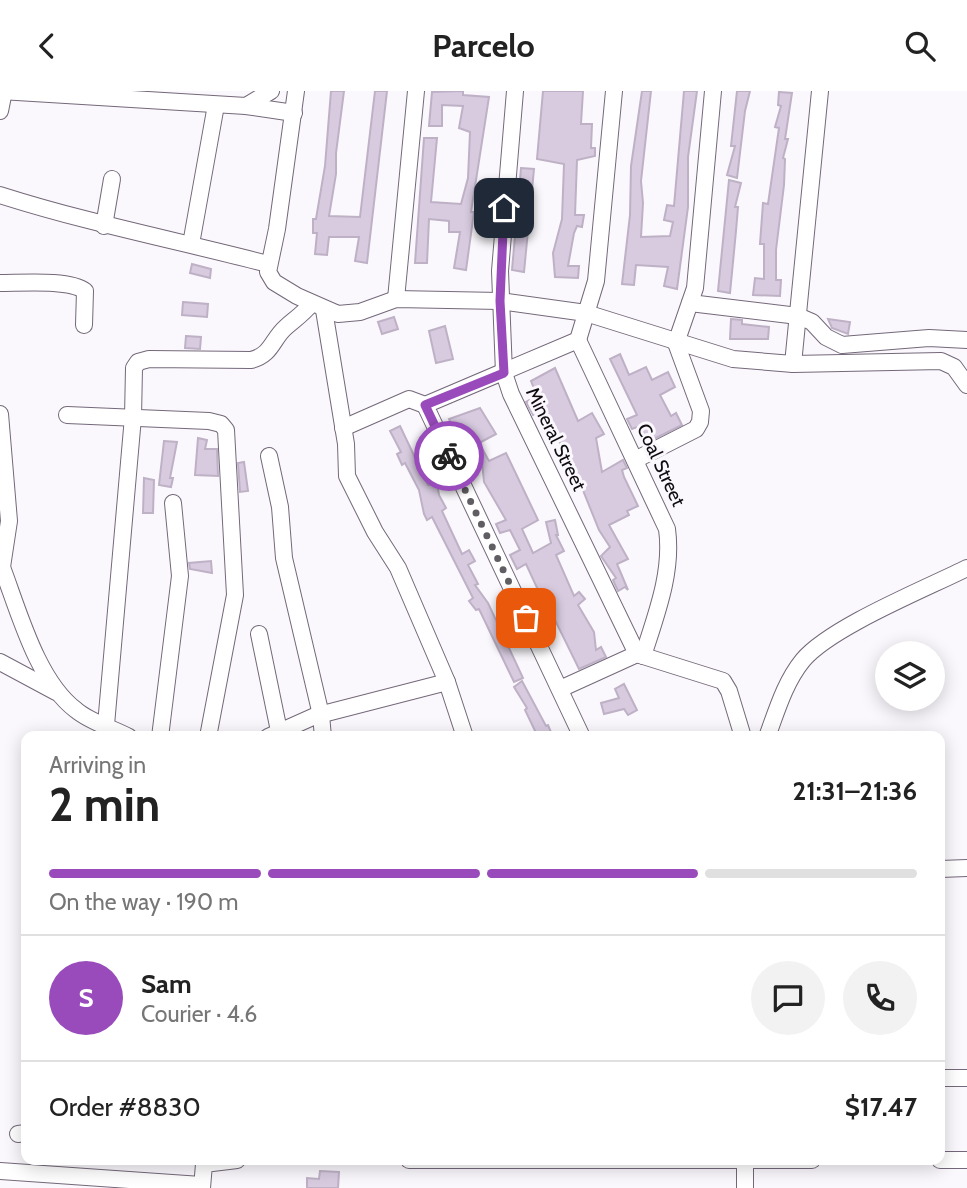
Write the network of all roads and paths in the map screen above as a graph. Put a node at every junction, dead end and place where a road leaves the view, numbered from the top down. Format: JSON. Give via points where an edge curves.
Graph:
{"nodes":[{"id":1,"x":3,"y":91,"type":"edge"},
{"id":2,"x":271,"y":91,"type":"edge"},
{"id":3,"x":296,"y":91,"type":"edge"},
{"id":4,"x":416,"y":91,"type":"edge"},
{"id":5,"x":515,"y":91,"type":"edge"},
{"id":6,"x":614,"y":91,"type":"edge"},
{"id":7,"x":713,"y":91,"type":"edge"},
{"id":8,"x":820,"y":91,"type":"edge"},
{"id":9,"x":216,"y":105,"type":"junction"},
{"id":10,"x":246,"y":106,"type":"junction"},
{"id":11,"x":0,"y":111,"type":"edge"},
{"id":12,"x":294,"y":113,"type":"junction"},
{"id":13,"x":112,"y":179,"type":"dead end"},
{"id":14,"x":0,"y":195,"type":"edge"},
{"id":15,"x":104,"y":226,"type":"junction"},
{"id":16,"x":191,"y":244,"type":"junction"},
{"id":17,"x":268,"y":264,"type":"junction"},
{"id":18,"x":0,"y":282,"type":"edge"},
{"id":19,"x":396,"y":299,"type":"junction"},
{"id":20,"x":500,"y":301,"type":"junction"},
{"id":21,"x":690,"y":303,"type":"junction"},
{"id":22,"x":317,"y":307,"type":"junction"},
{"id":23,"x":586,"y":313,"type":"junction"},
{"id":24,"x":798,"y":316,"type":"junction"},
{"id":25,"x":84,"y":325,"type":"dead end"},
{"id":26,"x":578,"y":340,"type":"junction"},
{"id":27,"x":967,"y":340,"type":"edge"},
{"id":28,"x":672,"y":342,"type":"junction"},
{"id":29,"x":793,"y":363,"type":"junction"},
{"id":30,"x":504,"y":373,"type":"junction"},
{"id":31,"x":967,"y":385,"type":"edge"},
{"id":32,"x":425,"y":405,"type":"junction"},
{"id":33,"x":0,"y":414,"type":"edge"},
{"id":34,"x":67,"y":415,"type":"dead end"},
{"id":35,"x":133,"y":417,"type":"junction"},
{"id":36,"x":343,"y":428,"type":"junction"},
{"id":37,"x":269,"y":456,"type":"dead end"},
{"id":38,"x":635,"y":460,"type":"junction"},
{"id":39,"x":173,"y":503,"type":"dead end"},
{"id":40,"x":1,"y":564,"type":"edge"},
{"id":41,"x":967,"y":568,"type":"edge"},
{"id":42,"x":259,"y":634,"type":"dead end"},
{"id":43,"x":640,"y":655,"type":"junction"},
{"id":44,"x":0,"y":662,"type":"edge"},
{"id":45,"x":447,"y":682,"type":"junction"},
{"id":46,"x":560,"y":689,"type":"junction"},
{"id":47,"x":56,"y":692,"type":"junction"},
{"id":48,"x":321,"y":715,"type":"junction"},
{"id":49,"x":106,"y":725,"type":"junction"},
{"id":50,"x":118,"y":731,"type":"edge"},
{"id":51,"x":161,"y":731,"type":"edge"},
{"id":52,"x":209,"y":731,"type":"edge"},
{"id":53,"x":274,"y":731,"type":"edge"},
{"id":54,"x":281,"y":731,"type":"edge"},
{"id":55,"x":322,"y":731,"type":"edge"},
{"id":56,"x":463,"y":731,"type":"edge"},
{"id":57,"x":579,"y":731,"type":"edge"},
{"id":58,"x":741,"y":731,"type":"edge"},
{"id":59,"x":769,"y":731,"type":"edge"},
{"id":60,"x":967,"y":868,"type":"edge"},
{"id":61,"x":945,"y":869,"type":"edge"},
{"id":62,"x":945,"y":1078,"type":"edge"},
{"id":63,"x":967,"y":1078,"type":"edge"},
{"id":64,"x":945,"y":1160,"type":"edge"},
{"id":65,"x":967,"y":1160,"type":"edge"},
{"id":66,"x":745,"y":1165,"type":"edge"},
{"id":67,"x":0,"y":1171,"type":"edge"},
{"id":68,"x":199,"y":1176,"type":"edge"},
{"id":69,"x":745,"y":1188,"type":"edge"}],
"edges":[{"from":1,"to":9,"type":"street"},
{"from":1,"to":11,"type":"street"},
{"from":2,"to":10,"type":"street"},
{"from":3,"to":12,"type":"street"},
{"from":4,"to":19,"type":"street"},
{"from":5,"to":20,"type":"street"},
{"from":6,"to":23,"type":"street","via":[[598,268]]},
{"from":7,"to":21,"type":"street"},
{"from":8,"to":24,"type":"street"},
{"from":9,"to":10,"type":"street"},
{"from":9,"to":16,"type":"street"},
{"from":10,"to":12,"type":"street"},
{"from":12,"to":17,"type":"street"},
{"from":13,"to":15,"type":"street"},
{"from":14,"to":15,"type":"street"},
{"from":15,"to":16,"type":"street"},
{"from":16,"to":17,"type":"street"},
{"from":17,"to":22,"type":"street","via":[[274,282]]},
{"from":18,"to":25,"type":"street","via":[[82,288]]},
{"from":19,"to":20,"type":"street"},
{"from":19,"to":22,"type":"street","via":[[349,315]]},
{"from":20,"to":23,"type":"street"},
{"from":20,"to":30,"type":"street"},
{"from":21,"to":24,"type":"street"},
{"from":21,"to":28,"type":"street"},
{"from":22,"to":35,"type":"street","via":[[284,328],[263,357],[251,361],[138,362]]},
{"from":22,"to":36,"type":"street"},
{"from":23,"to":26,"type":"street"},
{"from":23,"to":28,"type":"street"},
{"from":24,"to":27,"type":"street","via":[[842,345],[929,338]]},
{"from":24,"to":29,"type":"street"},
{"from":26,"to":30,"type":"street"},
{"from":26,"to":38,"type":"street","name":"Coal Street"},
{"from":28,"to":29,"type":"street","via":[[733,359]]},
{"from":28,"to":38,"type":"street","via":[[701,411],[700,422],[696,429]]},
{"from":29,"to":31,"type":"street","via":[[933,360],[954,367]]},
{"from":30,"to":32,"type":"street","name":"Mineral Street"},
{"from":30,"to":43,"type":"street","name":"Mineral Street","via":[[510,394]]},
{"from":32,"to":36,"type":"street","name":"Mineral Street","via":[[410,399]]},
{"from":32,"to":46,"type":"street"},
{"from":33,"to":40,"type":"street","via":[[9,521]]},
{"from":34,"to":35,"type":"street"},
{"from":35,"to":49,"type":"street"},
{"from":35,"to":52,"type":"street","via":[[209,421],[226,430],[235,595]]},
{"from":36,"to":45,"type":"street","via":[[350,485],[398,568]]},
{"from":37,"to":48,"type":"street","via":[[284,558]]},
{"from":38,"to":43,"type":"street","name":"Coal Street","via":[[669,542],[662,592]]},
{"from":39,"to":51,"type":"street","via":[[180,576]]},
{"from":40,"to":47,"type":"street"},
{"from":41,"to":59,"type":"street","via":[[821,643],[794,671]]},
{"from":42,"to":53,"type":"street"},
{"from":43,"to":46,"type":"street"},
{"from":43,"to":58,"type":"street","via":[[723,681]]},
{"from":44,"to":47,"type":"street"},
{"from":45,"to":48,"type":"street"},
{"from":45,"to":56,"type":"street"},
{"from":46,"to":57,"type":"street"},
{"from":47,"to":49,"type":"street","via":[[79,713]]},
{"from":48,"to":54,"type":"street"},
{"from":48,"to":55,"type":"street"},
{"from":49,"to":50,"type":"street"},
{"from":60,"to":61,"type":"street"},
{"from":62,"to":63,"type":"street"},
{"from":64,"to":65,"type":"street"},
{"from":66,"to":69,"type":"street"},
{"from":67,"to":68,"type":"street"}]}
